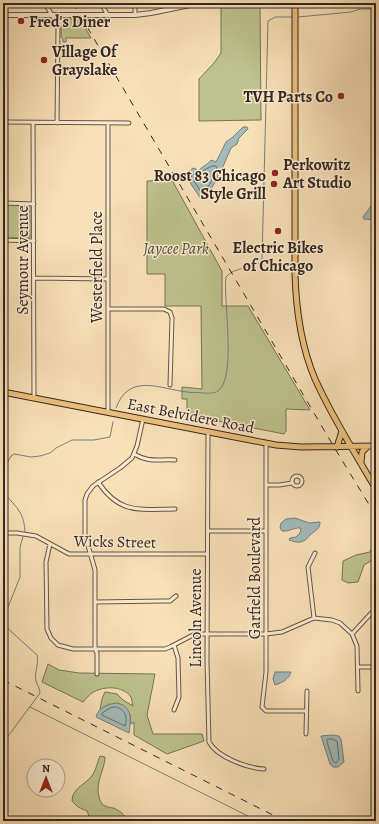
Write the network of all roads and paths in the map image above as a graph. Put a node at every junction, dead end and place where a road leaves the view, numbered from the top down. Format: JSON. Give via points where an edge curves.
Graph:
{"nodes":[{"id":1,"x":45,"y":3,"type":"edge"},
{"id":2,"x":101,"y":3,"type":"edge"},
{"id":3,"x":135,"y":3,"type":"edge"},
{"id":4,"x":200,"y":3,"type":"edge"},
{"id":5,"x":294,"y":3,"type":"edge"},
{"id":6,"x":107,"y":14,"type":"junction"},
{"id":7,"x":3,"y":15,"type":"edge"},
{"id":8,"x":135,"y":15,"type":"junction"},
{"id":9,"x":53,"y":16,"type":"junction"},
{"id":10,"x":3,"y":122,"type":"edge"},
{"id":11,"x":33,"y":123,"type":"junction"},
{"id":12,"x":57,"y":123,"type":"junction"},
{"id":13,"x":108,"y":123,"type":"junction"},
{"id":14,"x":129,"y":123,"type":"dead end"},
{"id":15,"x":3,"y":203,"type":"edge"},
{"id":16,"x":34,"y":204,"type":"junction"},
{"id":17,"x":3,"y":240,"type":"edge"},
{"id":18,"x":34,"y":241,"type":"junction"},
{"id":19,"x":34,"y":278,"type":"junction"},
{"id":20,"x":108,"y":278,"type":"junction"},
{"id":21,"x":108,"y":309,"type":"junction"},
{"id":22,"x":170,"y":385,"type":"dead end"},
{"id":23,"x":3,"y":392,"type":"edge"},
{"id":24,"x":34,"y":398,"type":"junction"},
{"id":25,"x":108,"y":412,"type":"junction"},
{"id":26,"x":142,"y":418,"type":"junction"},
{"id":27,"x":208,"y":431,"type":"junction"},
{"id":28,"x":342,"y":431,"type":"junction"},
{"id":29,"x":266,"y":443,"type":"junction"},
{"id":30,"x":376,"y":446,"type":"edge"},
{"id":31,"x":337,"y":447,"type":"junction"},
{"id":32,"x":351,"y":447,"type":"junction"},
{"id":33,"x":367,"y":447,"type":"junction"},
{"id":34,"x":134,"y":454,"type":"junction"},
{"id":35,"x":175,"y":460,"type":"dead end"},
{"id":36,"x":361,"y":464,"type":"junction"},
{"id":37,"x":98,"y":482,"type":"junction"},
{"id":38,"x":292,"y":483,"type":"dead end"},
{"id":39,"x":266,"y":485,"type":"junction"},
{"id":40,"x":376,"y":489,"type":"edge"},
{"id":41,"x":175,"y":509,"type":"dead end"},
{"id":42,"x":208,"y":531,"type":"junction"},
{"id":43,"x":266,"y":532,"type":"junction"},
{"id":44,"x":3,"y":533,"type":"edge"},
{"id":45,"x":50,"y":544,"type":"junction"},
{"id":46,"x":315,"y":553,"type":"dead end"},
{"id":47,"x":90,"y":554,"type":"junction"},
{"id":48,"x":208,"y":554,"type":"junction"},
{"id":49,"x":176,"y":596,"type":"dead end"},
{"id":50,"x":95,"y":602,"type":"junction"},
{"id":51,"x":376,"y":608,"type":"edge"},
{"id":52,"x":314,"y":618,"type":"junction"},
{"id":53,"x":207,"y":634,"type":"junction"},
{"id":54,"x":266,"y":634,"type":"junction"},
{"id":55,"x":352,"y":634,"type":"junction"},
{"id":56,"x":174,"y":645,"type":"junction"},
{"id":57,"x":95,"y":649,"type":"junction"},
{"id":58,"x":358,"y":667,"type":"junction"},
{"id":59,"x":376,"y":667,"type":"edge"},
{"id":60,"x":97,"y":674,"type":"dead end"},
{"id":61,"x":307,"y":691,"type":"dead end"},
{"id":62,"x":358,"y":691,"type":"dead end"},
{"id":63,"x":174,"y":710,"type":"dead end"},
{"id":64,"x":306,"y":711,"type":"junction"},
{"id":65,"x":306,"y":734,"type":"dead end"},
{"id":66,"x":264,"y":769,"type":"dead end"}],
"edges":[{"from":1,"to":9,"type":"street"},
{"from":2,"to":6,"type":"street"},
{"from":3,"to":8,"type":"street"},
{"from":4,"to":8,"type":"street"},
{"from":5,"to":28,"type":"main road","via":[[295,274],[298,313],[304,345],[315,378]]},
{"from":6,"to":8,"type":"street"},
{"from":6,"to":9,"type":"street"},
{"from":7,"to":9,"type":"street"},
{"from":9,"to":12,"type":"street","via":[[58,26]]},
{"from":10,"to":11,"type":"street"},
{"from":11,"to":12,"type":"street"},
{"from":11,"to":16,"type":"street","name":"Seymour Avenue"},
{"from":12,"to":13,"type":"street"},
{"from":13,"to":14,"type":"street"},
{"from":13,"to":20,"type":"street","name":"Westerfield Place"},
{"from":15,"to":16,"type":"street"},
{"from":16,"to":18,"type":"street","name":"Seymour Avenue"},
{"from":17,"to":18,"type":"street"},
{"from":18,"to":19,"type":"street","name":"Seymour Avenue"},
{"from":19,"to":20,"type":"street"},
{"from":19,"to":24,"type":"street","name":"Seymour Avenue"},
{"from":20,"to":21,"type":"street","name":"Westerfield Place"},
{"from":21,"to":22,"type":"street","via":[[164,309],[170,312]]},
{"from":21,"to":25,"type":"street","name":"Westerfield Place"},
{"from":23,"to":24,"type":"main road","name":"East Belvidere Road"},
{"from":24,"to":25,"type":"main road","name":"East Belvidere Road"},
{"from":25,"to":26,"type":"main road","name":"East Belvidere Road"},
{"from":26,"to":27,"type":"main road","name":"East Belvidere Road"},
{"from":26,"to":34,"type":"street"},
{"from":27,"to":29,"type":"main road","name":"East Belvidere Road"},
{"from":27,"to":42,"type":"street","name":"Lincoln Avenue"},
{"from":28,"to":31,"type":"main road"},
{"from":28,"to":32,"type":"main road"},
{"from":29,"to":31,"type":"main road","name":"East Belvidere Road","via":[[301,447]]},
{"from":29,"to":39,"type":"street","name":"Garfield Boulevard"},
{"from":30,"to":33,"type":"main road","name":"East Belvidere Road"},
{"from":31,"to":32,"type":"main road","name":"East Belvidere Road"},
{"from":32,"to":33,"type":"main road","name":"East Belvidere Road"},
{"from":32,"to":36,"type":"main road"},
{"from":33,"to":36,"type":"main road","via":[[362,452]]},
{"from":34,"to":35,"type":"street","via":[[152,461]]},
{"from":34,"to":37,"type":"street","via":[[120,468]]},
{"from":36,"to":40,"type":"main road"},
{"from":37,"to":41,"type":"street","via":[[110,497],[124,506],[136,509]]},
{"from":37,"to":47,"type":"street","via":[[90,489],[85,500],[85,535]]},
{"from":38,"to":39,"type":"street"},
{"from":39,"to":43,"type":"street","name":"Garfield Boulevard"},
{"from":42,"to":43,"type":"street"},
{"from":42,"to":48,"type":"street","name":"Lincoln Avenue"},
{"from":43,"to":54,"type":"street","name":"Garfield Boulevard"},
{"from":44,"to":45,"type":"street","name":"Wicks Street","via":[[36,536]]},
{"from":45,"to":47,"type":"street","name":"Wicks Street","via":[[69,554]]},
{"from":45,"to":57,"type":"street","via":[[46,562],[49,634],[63,647],[73,650]]},
{"from":46,"to":52,"type":"street","via":[[308,567]]},
{"from":47,"to":48,"type":"street","name":"Wicks Street"},
{"from":47,"to":50,"type":"street","via":[[95,570]]},
{"from":48,"to":53,"type":"street","name":"Lincoln Avenue"},
{"from":49,"to":50,"type":"street","via":[[170,601]]},
{"from":50,"to":57,"type":"street"},
{"from":51,"to":55,"type":"street"},
{"from":52,"to":54,"type":"street","via":[[282,632]]},
{"from":52,"to":55,"type":"street","via":[[340,623]]},
{"from":53,"to":54,"type":"street"},
{"from":53,"to":56,"type":"street","via":[[195,634]]},
{"from":53,"to":66,"type":"street","name":"Lincoln Avenue","via":[[209,742],[217,752],[244,765]]},
{"from":54,"to":64,"type":"street","name":"Garfield Boulevard","via":[[263,709]]},
{"from":55,"to":58,"type":"street","via":[[357,646]]},
{"from":56,"to":57,"type":"street","via":[[165,649]]},
{"from":56,"to":63,"type":"street","via":[[178,658],[179,697]]},
{"from":57,"to":60,"type":"street"},
{"from":58,"to":59,"type":"street"},
{"from":58,"to":62,"type":"street"},
{"from":61,"to":64,"type":"street"},
{"from":64,"to":65,"type":"street"}]}
